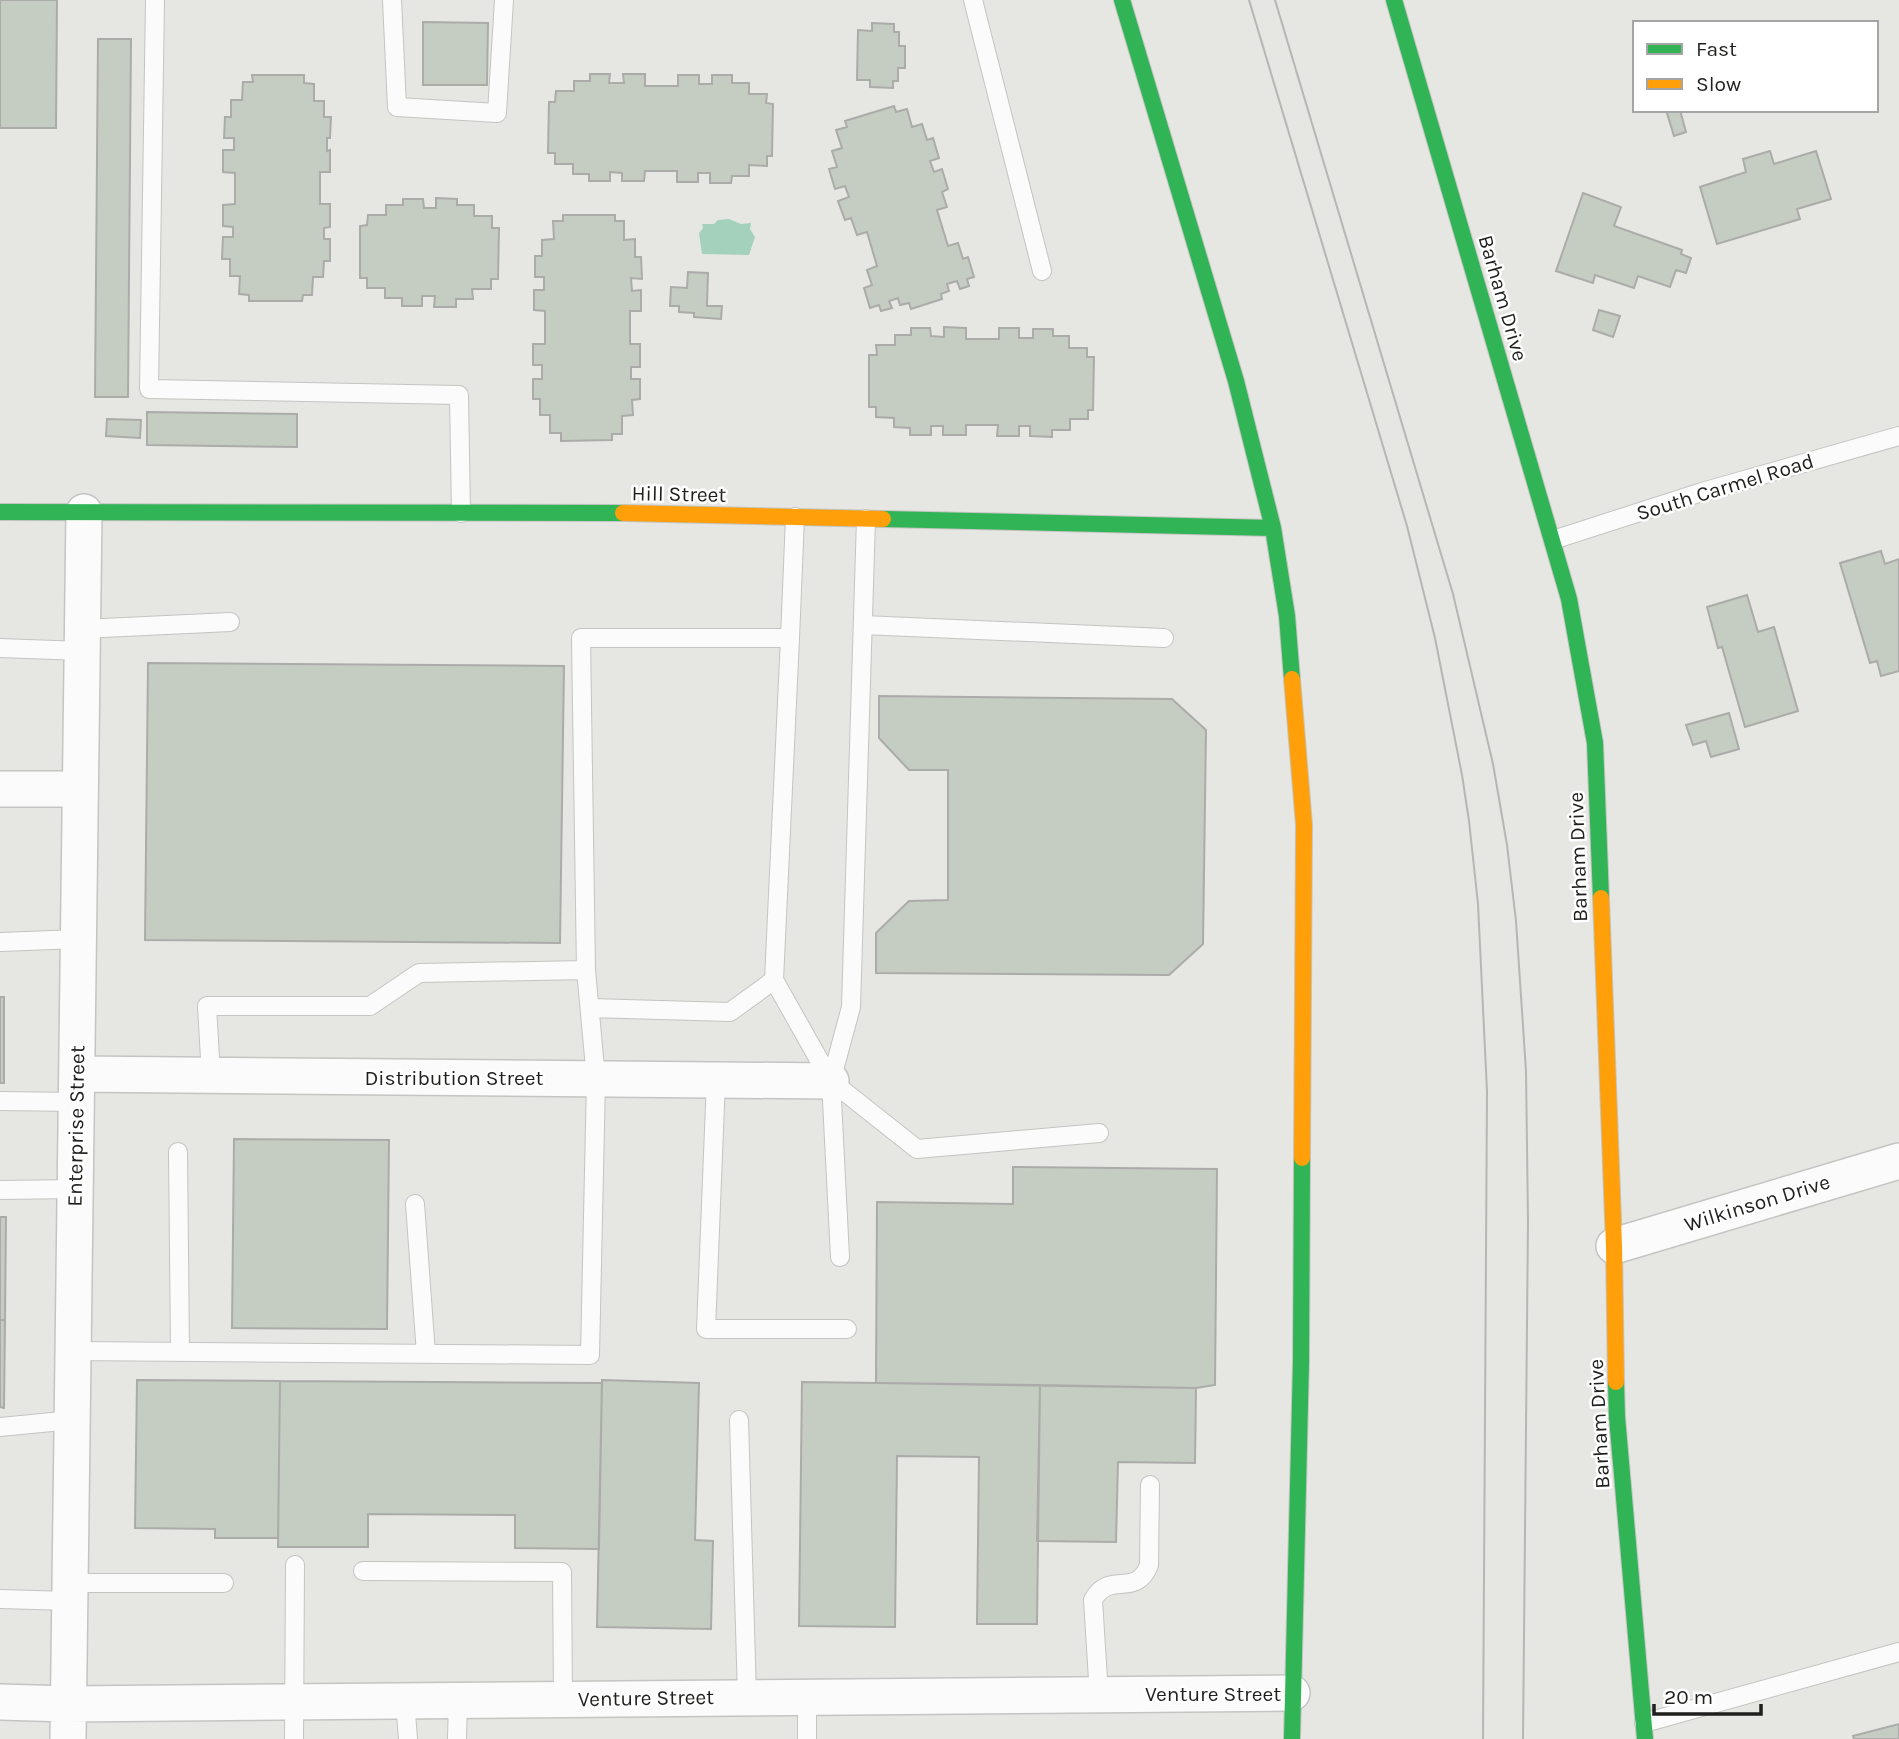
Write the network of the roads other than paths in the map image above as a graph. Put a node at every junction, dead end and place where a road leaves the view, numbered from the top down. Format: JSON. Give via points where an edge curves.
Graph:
{"nodes":[{"id":1,"x":155,"y":0,"type":"edge"},
{"id":2,"x":392,"y":0,"type":"edge"},
{"id":3,"x":504,"y":0,"type":"edge"},
{"id":4,"x":973,"y":0,"type":"edge"},
{"id":5,"x":1122,"y":0,"type":"edge"},
{"id":6,"x":1394,"y":0,"type":"edge"},
{"id":7,"x":1042,"y":271,"type":"dead end"},
{"id":8,"x":1899,"y":436,"type":"edge"},
{"id":9,"x":0,"y":512,"type":"edge"},
{"id":10,"x":84,"y":512,"type":"junction"},
{"id":11,"x":461,"y":513,"type":"junction"},
{"id":12,"x":795,"y":517,"type":"junction"},
{"id":13,"x":866,"y":519,"type":"junction"},
{"id":14,"x":1273,"y":528,"type":"junction"},
{"id":15,"x":1553,"y":540,"type":"junction"},
{"id":16,"x":230,"y":622,"type":"dead end"},
{"id":17,"x":863,"y":625,"type":"junction"},
{"id":18,"x":790,"y":638,"type":"junction"},
{"id":19,"x":1164,"y":638,"type":"dead end"},
{"id":20,"x":82,"y":640,"type":"junction"},
{"id":21,"x":0,"y":648,"type":"edge"},
{"id":22,"x":0,"y":789,"type":"edge"},
{"id":23,"x":79,"y":789,"type":"junction"},
{"id":24,"x":78,"y":939,"type":"junction"},
{"id":25,"x":0,"y":942,"type":"edge"},
{"id":26,"x":586,"y":970,"type":"junction"},
{"id":27,"x":774,"y":980,"type":"junction"},
{"id":28,"x":590,"y":1008,"type":"junction"},
{"id":29,"x":211,"y":1076,"type":"junction"},
{"id":30,"x":596,"y":1079,"type":"junction"},
{"id":31,"x":716,"y":1080,"type":"junction"},
{"id":32,"x":831,"y":1081,"type":"junction"},
{"id":33,"x":76,"y":1088,"type":"junction"},
{"id":34,"x":0,"y":1101,"type":"edge"},
{"id":35,"x":1099,"y":1133,"type":"dead end"},
{"id":36,"x":178,"y":1152,"type":"dead end"},
{"id":37,"x":1899,"y":1161,"type":"edge"},
{"id":38,"x":75,"y":1189,"type":"junction"},
{"id":39,"x":0,"y":1190,"type":"edge"},
{"id":40,"x":415,"y":1204,"type":"dead end"},
{"id":41,"x":1614,"y":1246,"type":"junction"},
{"id":42,"x":840,"y":1257,"type":"dead end"},
{"id":43,"x":847,"y":1329,"type":"dead end"},
{"id":44,"x":73,"y":1351,"type":"junction"},
{"id":45,"x":180,"y":1352,"type":"junction"},
{"id":46,"x":426,"y":1354,"type":"junction"},
{"id":47,"x":72,"y":1420,"type":"junction"},
{"id":48,"x":739,"y":1420,"type":"dead end"},
{"id":49,"x":0,"y":1427,"type":"edge"},
{"id":50,"x":1150,"y":1485,"type":"dead end"},
{"id":51,"x":295,"y":1565,"type":"dead end"},
{"id":52,"x":363,"y":1570,"type":"dead end"},
{"id":53,"x":224,"y":1583,"type":"dead end"},
{"id":54,"x":70,"y":1592,"type":"junction"},
{"id":55,"x":0,"y":1599,"type":"edge"},
{"id":56,"x":1899,"y":1652,"type":"edge"},
{"id":57,"x":1293,"y":1693,"type":"junction"},
{"id":58,"x":1098,"y":1695,"type":"junction"},
{"id":59,"x":747,"y":1697,"type":"junction"},
{"id":60,"x":807,"y":1697,"type":"junction"},
{"id":61,"x":563,"y":1699,"type":"junction"},
{"id":62,"x":458,"y":1700,"type":"junction"},
{"id":63,"x":405,"y":1701,"type":"junction"},
{"id":64,"x":0,"y":1702,"type":"edge"},
{"id":65,"x":293,"y":1702,"type":"junction"},
{"id":66,"x":68,"y":1704,"type":"junction"},
{"id":67,"x":1644,"y":1731,"type":"edge"},
{"id":68,"x":68,"y":1739,"type":"edge"},
{"id":69,"x":294,"y":1739,"type":"edge"},
{"id":70,"x":408,"y":1739,"type":"edge"},
{"id":71,"x":457,"y":1739,"type":"edge"},
{"id":72,"x":807,"y":1739,"type":"edge"},
{"id":73,"x":1292,"y":1739,"type":"edge"}],
"edges":[{"from":1,"to":11,"type":"lane","via":[[149,389],[459,394]]},
{"from":2,"to":3,"type":"lane","via":[[397,107],[497,113]]},
{"from":4,"to":7,"type":"lane"},
{"from":5,"to":14,"type":"street","via":[[1236,381]]},
{"from":6,"to":15,"type":"street","name":"Barham Drive"},
{"from":8,"to":15,"type":"lane","name":"South Carmel Road"},
{"from":9,"to":10,"type":"street","name":"Hill Street"},
{"from":10,"to":11,"type":"street","name":"Hill Street"},
{"from":10,"to":20,"type":"street","name":"Enterprise Street"},
{"from":11,"to":12,"type":"street","name":"Hill Street"},
{"from":12,"to":13,"type":"street","name":"Hill Street"},
{"from":12,"to":18,"type":"lane"},
{"from":13,"to":14,"type":"street","name":"Hill Street"},
{"from":13,"to":17,"type":"lane"},
{"from":14,"to":57,"type":"street","via":[[1287,616],[1304,825],[1301,1361]]},
{"from":15,"to":41,"type":"street","name":"Barham Drive","via":[[1569,599],[1595,743]]},
{"from":16,"to":20,"type":"lane"},
{"from":17,"to":19,"type":"lane"},
{"from":17,"to":32,"type":"lane","via":[[851,1007]]},
{"from":18,"to":26,"type":"lane","via":[[582,638]]},
{"from":18,"to":27,"type":"lane"},
{"from":20,"to":21,"type":"lane"},
{"from":20,"to":23,"type":"street","name":"Enterprise Street"},
{"from":22,"to":23,"type":"street"},
{"from":23,"to":24,"type":"street","name":"Enterprise Street"},
{"from":24,"to":25,"type":"lane"},
{"from":24,"to":33,"type":"street","name":"Enterprise Street"},
{"from":26,"to":28,"type":"lane"},
{"from":26,"to":29,"type":"lane","via":[[419,973],[369,1006],[207,1006]]},
{"from":27,"to":28,"type":"lane","via":[[730,1012]]},
{"from":27,"to":32,"type":"lane"},
{"from":28,"to":30,"type":"lane"},
{"from":29,"to":30,"type":"street","name":"Distribution Street"},
{"from":29,"to":33,"type":"street","name":"Distribution Street"},
{"from":30,"to":31,"type":"street","name":"Distribution Street"},
{"from":30,"to":46,"type":"lane","via":[[590,1355]]},
{"from":31,"to":32,"type":"street","name":"Distribution Street"},
{"from":31,"to":43,"type":"lane","via":[[706,1329]]},
{"from":32,"to":35,"type":"lane","via":[[917,1149]]},
{"from":32,"to":42,"type":"lane"},
{"from":33,"to":34,"type":"lane"},
{"from":33,"to":38,"type":"street","name":"Enterprise Street"},
{"from":36,"to":45,"type":"lane"},
{"from":37,"to":41,"type":"street","name":"Wilkinson Drive"},
{"from":38,"to":39,"type":"lane"},
{"from":38,"to":44,"type":"street","name":"Enterprise Street"},
{"from":40,"to":46,"type":"lane"},
{"from":41,"to":67,"type":"street","name":"Barham Drive","via":[[1617,1417]]},
{"from":44,"to":45,"type":"lane"},
{"from":44,"to":47,"type":"street","name":"Enterprise Street"},
{"from":45,"to":46,"type":"lane"},
{"from":47,"to":49,"type":"lane"},
{"from":47,"to":54,"type":"street","name":"Enterprise Street"},
{"from":48,"to":59,"type":"lane"},
{"from":50,"to":58,"type":"lane","via":[[1145,1576],[1098,1590],[1093,1600]]},
{"from":51,"to":65,"type":"lane"},
{"from":52,"to":61,"type":"lane","via":[[562,1572]]},
{"from":53,"to":54,"type":"lane"},
{"from":54,"to":55,"type":"lane"},
{"from":54,"to":66,"type":"street","name":"Enterprise Street"},
{"from":56,"to":67,"type":"lane"},
{"from":57,"to":58,"type":"street","name":"Venture Street"},
{"from":57,"to":73,"type":"street"},
{"from":58,"to":60,"type":"street","name":"Venture Street"},
{"from":59,"to":60,"type":"street","name":"Venture Street"},
{"from":59,"to":61,"type":"street","name":"Venture Street"},
{"from":60,"to":72,"type":"lane"},
{"from":61,"to":62,"type":"street","name":"Venture Street"},
{"from":62,"to":63,"type":"street","name":"Venture Street"},
{"from":62,"to":71,"type":"lane"},
{"from":63,"to":65,"type":"street","name":"Venture Street"},
{"from":63,"to":70,"type":"lane"},
{"from":64,"to":66,"type":"street","name":"Venture Street"},
{"from":65,"to":66,"type":"street","name":"Venture Street"},
{"from":65,"to":69,"type":"lane"},
{"from":66,"to":68,"type":"street","name":"Enterprise Street"}]}
